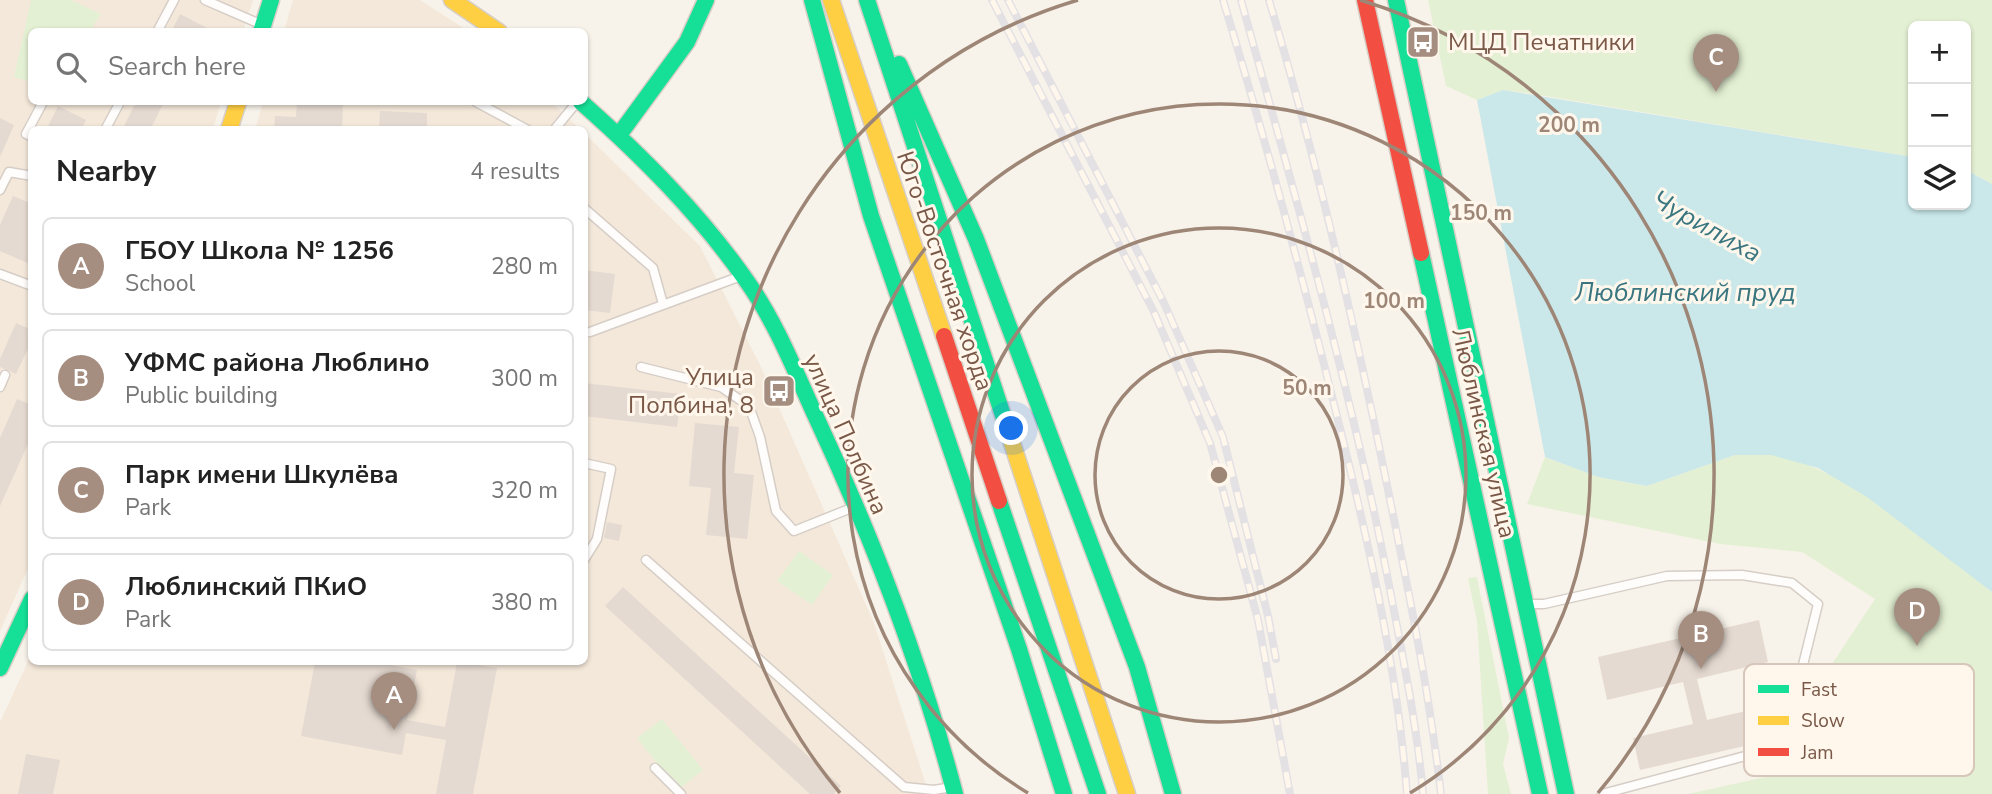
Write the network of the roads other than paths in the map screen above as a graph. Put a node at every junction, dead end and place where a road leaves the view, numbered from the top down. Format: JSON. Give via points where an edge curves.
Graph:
{"nodes":[{"id":1,"x":174,"y":0,"type":"edge"},
{"id":2,"x":205,"y":0,"type":"edge"},
{"id":3,"x":271,"y":0,"type":"edge"},
{"id":4,"x":452,"y":0,"type":"edge"},
{"id":5,"x":706,"y":0,"type":"edge"},
{"id":6,"x":811,"y":0,"type":"edge"},
{"id":7,"x":831,"y":0,"type":"edge"},
{"id":8,"x":869,"y":0,"type":"edge"},
{"id":9,"x":1365,"y":0,"type":"edge"},
{"id":10,"x":1396,"y":0,"type":"edge"},
{"id":11,"x":159,"y":28,"type":"edge"},
{"id":12,"x":262,"y":28,"type":"edge"},
{"id":13,"x":493,"y":28,"type":"edge"},
{"id":14,"x":41,"y":105,"type":"edge"},
{"id":15,"x":118,"y":105,"type":"edge"},
{"id":16,"x":237,"y":105,"type":"edge"},
{"id":17,"x":482,"y":105,"type":"edge"},
{"id":18,"x":576,"y":105,"type":"edge"},
{"id":19,"x":583,"y":105,"type":"edge"},
{"id":20,"x":30,"y":126,"type":"edge"},
{"id":21,"x":107,"y":126,"type":"edge"},
{"id":22,"x":230,"y":126,"type":"edge"},
{"id":23,"x":521,"y":126,"type":"edge"},
{"id":24,"x":558,"y":126,"type":"edge"},
{"id":25,"x":619,"y":135,"type":"junction"},
{"id":26,"x":28,"y":175,"type":"edge"},
{"id":27,"x":0,"y":190,"type":"edge"},
{"id":28,"x":588,"y":211,"type":"edge"},
{"id":29,"x":0,"y":274,"type":"edge"},
{"id":30,"x":744,"y":274,"type":"junction"},
{"id":31,"x":28,"y":284,"type":"edge"},
{"id":32,"x":663,"y":304,"type":"junction"},
{"id":33,"x":590,"y":332,"type":"dead end"},
{"id":34,"x":640,"y":367,"type":"dead end"},
{"id":35,"x":5,"y":375,"type":"dead end"},
{"id":36,"x":0,"y":387,"type":"edge"},
{"id":37,"x":588,"y":464,"type":"edge"},
{"id":38,"x":854,"y":507,"type":"junction"},
{"id":39,"x":588,"y":553,"type":"edge"},
{"id":40,"x":646,"y":560,"type":"dead end"},
{"id":41,"x":1524,"y":604,"type":"junction"},
{"id":42,"x":28,"y":608,"type":"edge"},
{"id":43,"x":1803,"y":664,"type":"edge"},
{"id":44,"x":0,"y":668,"type":"edge"},
{"id":45,"x":1744,"y":756,"type":"edge"},
{"id":46,"x":656,"y":768,"type":"dead end"},
{"id":47,"x":954,"y":790,"type":"edge"},
{"id":48,"x":681,"y":794,"type":"edge"},
{"id":49,"x":1063,"y":794,"type":"edge"},
{"id":50,"x":1098,"y":794,"type":"edge"},
{"id":51,"x":1127,"y":794,"type":"edge"},
{"id":52,"x":1173,"y":794,"type":"edge"},
{"id":53,"x":1540,"y":794,"type":"edge"},
{"id":54,"x":1566,"y":794,"type":"edge"},
{"id":55,"x":1602,"y":794,"type":"edge"}],
"edges":[{"from":1,"to":11,"type":"lane"},
{"from":2,"to":12,"type":"lane"},
{"from":3,"to":12,"type":"main road"},
{"from":4,"to":13,"type":"main road"},
{"from":5,"to":25,"type":"main road","via":[[687,42]]},
{"from":6,"to":49,"type":"main road","via":[[871,216],[1019,649]]},
{"from":7,"to":50,"type":"main road","name":"Юго-Восточная хорда"},
{"from":8,"to":51,"type":"main road","name":"Юго-Восточная хорда"},
{"from":8,"to":52,"type":"main road","via":[[975,239],[1137,667]]},
{"from":9,"to":53,"type":"main road","name":"Люблинская улица"},
{"from":10,"to":41,"type":"main road","name":"Люблинская улица"},
{"from":14,"to":20,"type":"lane"},
{"from":15,"to":21,"type":"lane"},
{"from":16,"to":22,"type":"main road"},
{"from":17,"to":23,"type":"lane"},
{"from":18,"to":24,"type":"lane"},
{"from":19,"to":25,"type":"main road","name":"улица Полбина"},
{"from":25,"to":30,"type":"main road","name":"улица Полбина","via":[[712,232]]},
{"from":26,"to":27,"type":"lane","via":[[9,172]]},
{"from":28,"to":32,"type":"lane","via":[[653,268]]},
{"from":29,"to":31,"type":"lane"},
{"from":30,"to":32,"type":"lane"},
{"from":30,"to":38,"type":"main road","name":"улица Полбина","via":[[778,336]]},
{"from":32,"to":33,"type":"lane"},
{"from":34,"to":38,"type":"lane","via":[[721,387],[749,406],[776,511],[794,530]]},
{"from":35,"to":36,"type":"lane"},
{"from":37,"to":39,"type":"lane","via":[[611,469],[597,539]]},
{"from":38,"to":47,"type":"main road","name":"улица Полбина","via":[[924,687]]},
{"from":40,"to":47,"type":"lane","via":[[904,787]]},
{"from":41,"to":43,"type":"lane","via":[[1544,604],[1667,576],[1742,575],[1792,583],[1818,604]]},
{"from":41,"to":54,"type":"main road","name":"Люблинская улица"},
{"from":42,"to":44,"type":"main road"},
{"from":45,"to":55,"type":"lane"},
{"from":46,"to":48,"type":"lane"}]}
